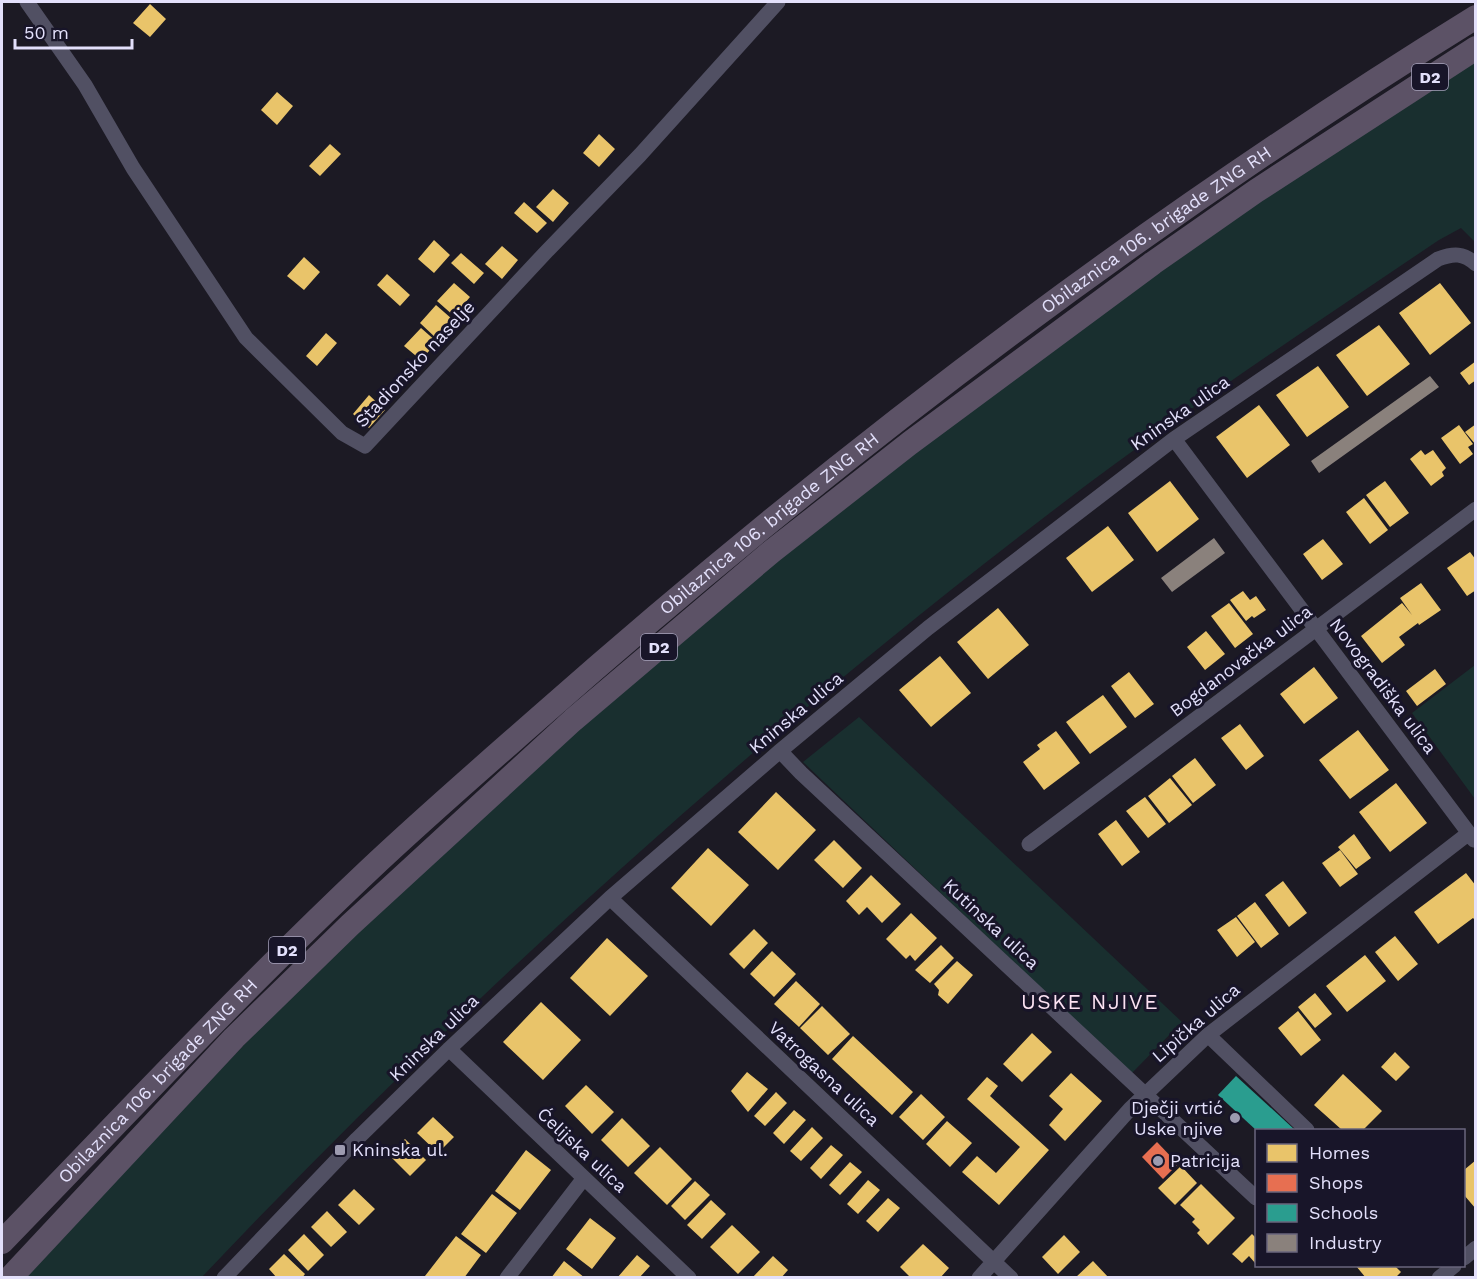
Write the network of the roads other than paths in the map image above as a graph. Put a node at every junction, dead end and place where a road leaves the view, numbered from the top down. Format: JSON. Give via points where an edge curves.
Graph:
{"nodes":[{"id":1,"x":27,"y":2,"type":"edge"},
{"id":2,"x":778,"y":2,"type":"edge"},
{"id":3,"x":1476,"y":17,"type":"edge"},
{"id":4,"x":1476,"y":48,"type":"edge"},
{"id":5,"x":1476,"y":264,"type":"edge"},
{"id":6,"x":1174,"y":439,"type":"junction"},
{"id":7,"x":1476,"y":509,"type":"edge"},
{"id":8,"x":1316,"y":629,"type":"junction"},
{"id":9,"x":780,"y":751,"type":"junction"},
{"id":10,"x":1472,"y":837,"type":"edge"},
{"id":11,"x":1029,"y":844,"type":"dead end"},
{"id":12,"x":610,"y":898,"type":"junction"},
{"id":13,"x":1208,"y":1035,"type":"junction"},
{"id":14,"x":449,"y":1049,"type":"junction"},
{"id":15,"x":1144,"y":1095,"type":"junction"},
{"id":16,"x":1305,"y":1129,"type":"edge"},
{"id":17,"x":584,"y":1178,"type":"junction"},
{"id":18,"x":1255,"y":1196,"type":"edge"},
{"id":19,"x":2,"y":1242,"type":"edge"},
{"id":20,"x":993,"y":1260,"type":"junction"},
{"id":21,"x":1453,"y":1267,"type":"edge"},
{"id":22,"x":10,"y":1278,"type":"edge"},
{"id":23,"x":224,"y":1278,"type":"edge"},
{"id":24,"x":507,"y":1278,"type":"edge"},
{"id":25,"x":689,"y":1278,"type":"edge"},
{"id":26,"x":979,"y":1278,"type":"edge"},
{"id":27,"x":1011,"y":1278,"type":"edge"},
{"id":28,"x":1439,"y":1278,"type":"edge"}],
"edges":[{"from":1,"to":2,"type":"street","name":"Stadionsko naselje","via":[[85,85],[133,168],[246,338],[342,433],[365,447]]},
{"from":3,"to":19,"type":"highway","name":"Obilaznica 106. brigade ZNG RH","number":"D2","via":[[1148,233],[835,467],[655,615],[368,871],[272,964]]},
{"from":4,"to":22,"type":"highway","name":"Obilaznica 106. brigade ZNG RH","number":"D2","via":[[1256,190],[1153,263],[910,443],[771,552],[573,720],[350,925],[234,1038]]},
{"from":5,"to":6,"type":"street","name":"Kninska ulica","via":[[1463,255],[1438,259]]},
{"from":6,"to":8,"type":"street","name":"Novogradiška ulica"},
{"from":6,"to":9,"type":"street","name":"Kninska ulica","via":[[928,628]]},
{"from":7,"to":8,"type":"street","name":"Bogdanovačka ulica"},
{"from":8,"to":10,"type":"street","name":"Novogradiška ulica"},
{"from":8,"to":11,"type":"street","name":"Bogdanovačka ulica"},
{"from":9,"to":12,"type":"street","name":"Kninska ulica"},
{"from":9,"to":15,"type":"street","name":"Kutinska ulica"},
{"from":10,"to":13,"type":"street","name":"Lipička ulica"},
{"from":12,"to":14,"type":"street","name":"Kninska ulica"},
{"from":12,"to":20,"type":"street","name":"Vatrogasna ulica"},
{"from":13,"to":15,"type":"street","name":"Lipička ulica"},
{"from":13,"to":16,"type":"street"},
{"from":14,"to":17,"type":"street","name":"Ćelijska ulica"},
{"from":14,"to":23,"type":"street","name":"Kninska ulica"},
{"from":15,"to":18,"type":"street","name":"Kutinska ulica"},
{"from":15,"to":20,"type":"street","name":"Lipička ulica"},
{"from":17,"to":24,"type":"street"},
{"from":17,"to":25,"type":"street","name":"Ćelijska ulica"},
{"from":20,"to":26,"type":"street","name":"Lipička ulica"},
{"from":20,"to":27,"type":"street","name":"Vatrogasna ulica"},
{"from":21,"to":28,"type":"street"}]}
